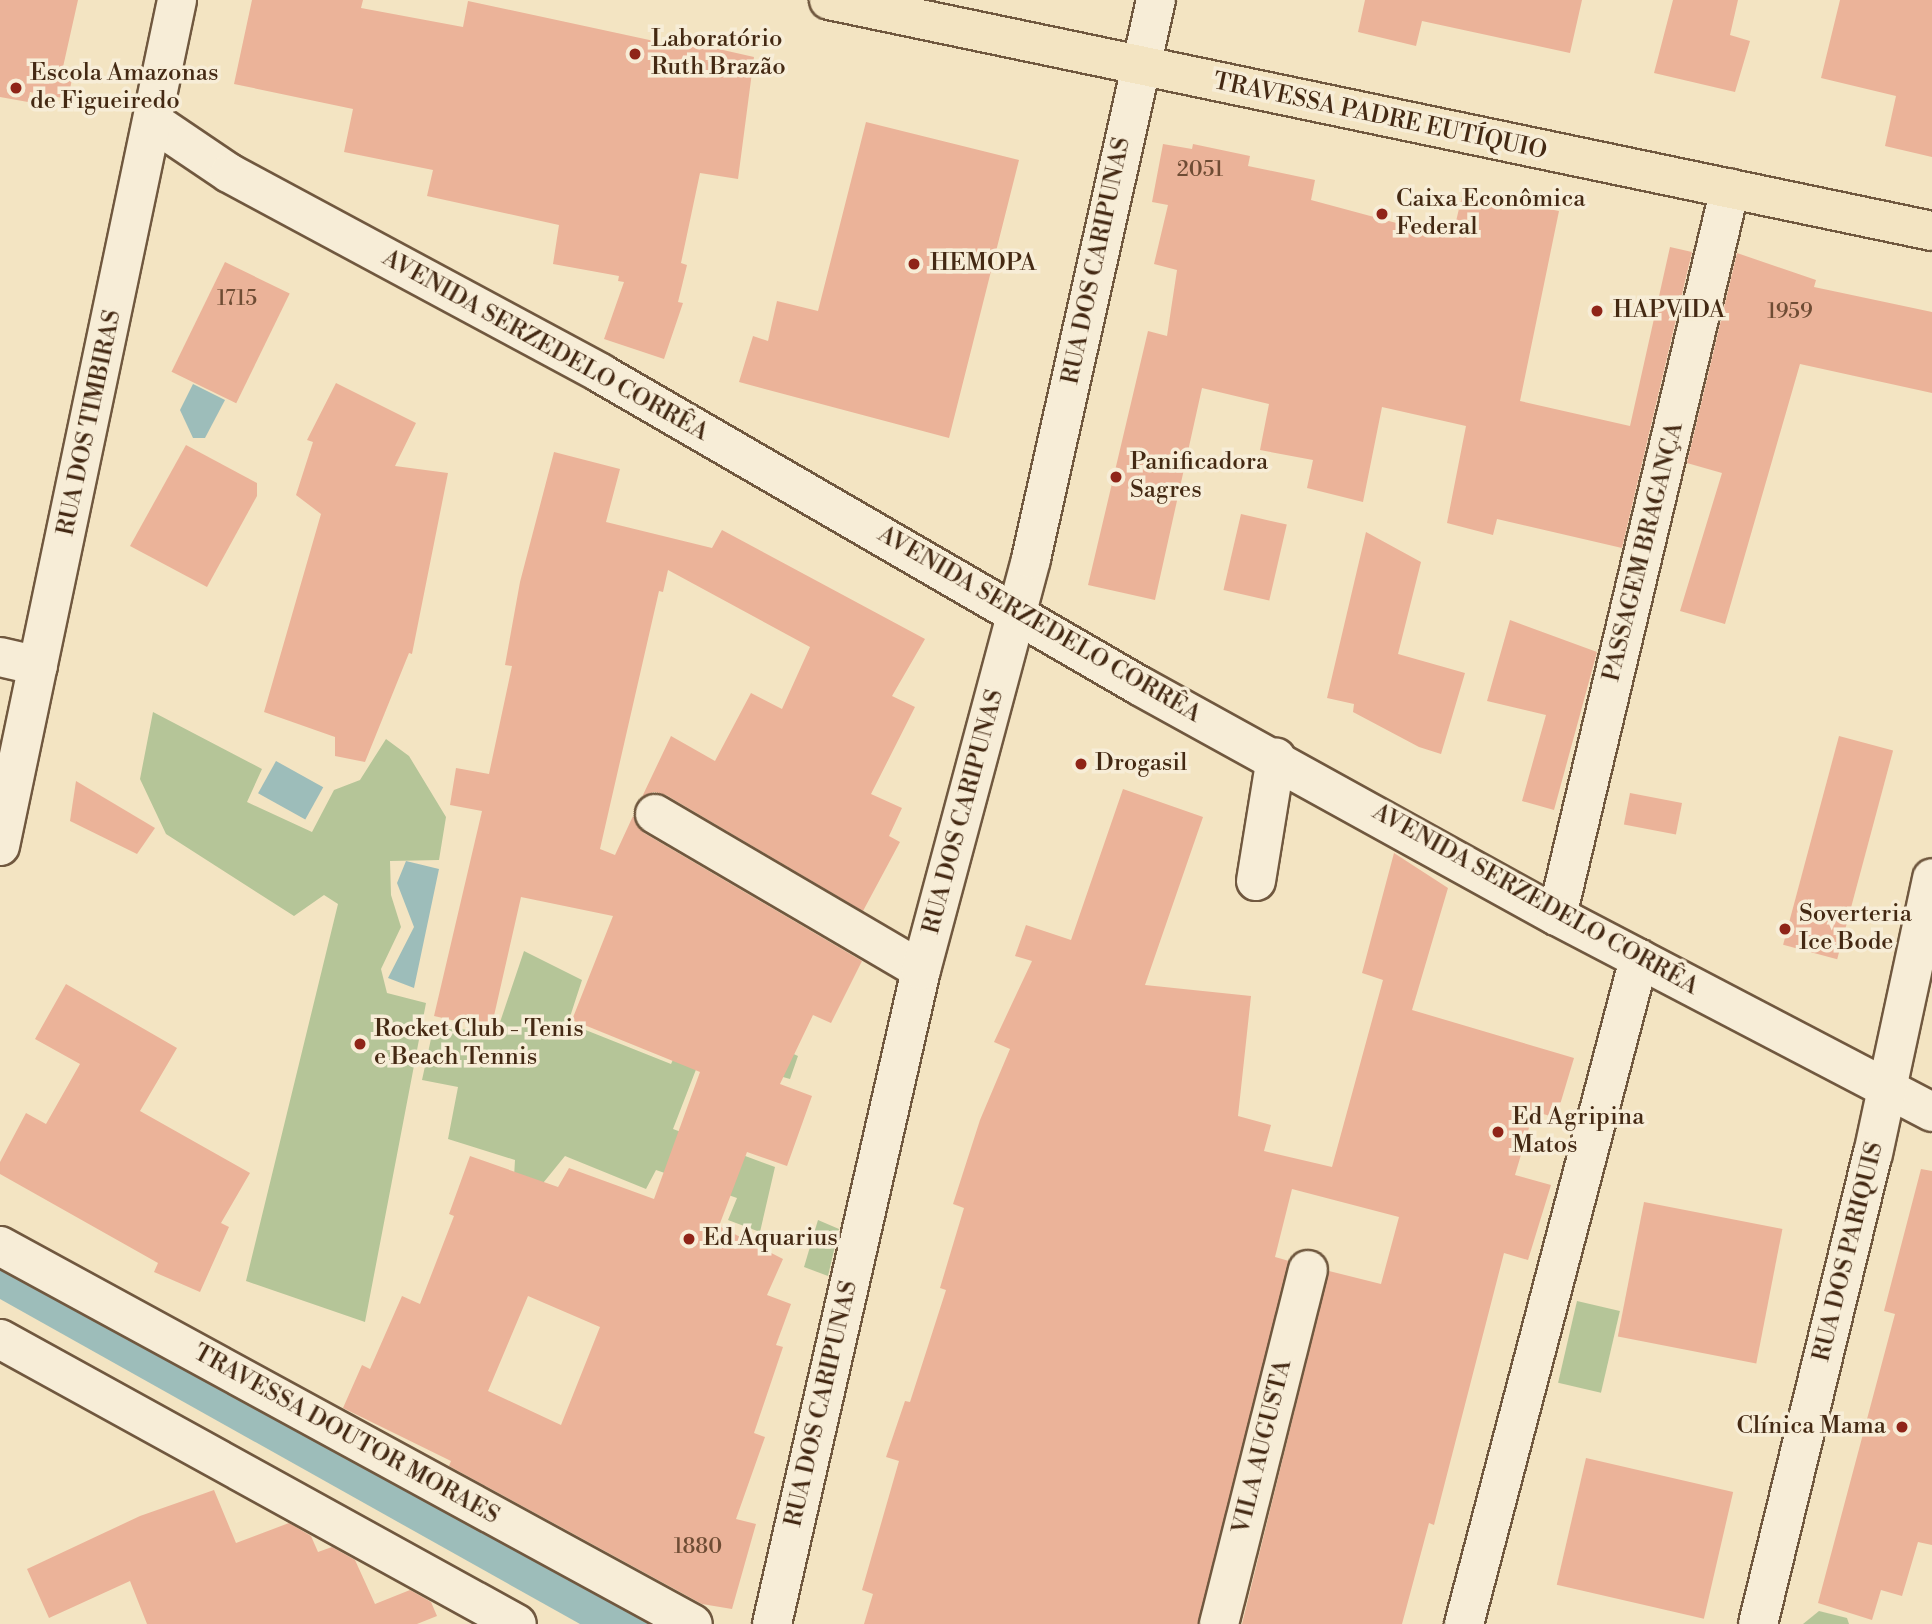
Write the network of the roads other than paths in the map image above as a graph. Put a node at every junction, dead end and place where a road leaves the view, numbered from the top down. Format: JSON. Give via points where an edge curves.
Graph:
{"nodes":[{"id":1,"x":177,"y":0,"type":"edge"},
{"id":2,"x":829,"y":0,"type":"edge"},
{"id":3,"x":1156,"y":0,"type":"edge"},
{"id":4,"x":1138,"y":68,"type":"junction"},
{"id":5,"x":155,"y":123,"type":"junction"},
{"id":6,"x":1730,"y":188,"type":"junction"},
{"id":7,"x":1932,"y":231,"type":"edge"},
{"id":8,"x":1018,"y":614,"type":"junction"},
{"id":9,"x":0,"y":657,"type":"edge"},
{"id":10,"x":38,"y":666,"type":"junction"},
{"id":11,"x":1276,"y":758,"type":"junction"},
{"id":12,"x":655,"y":814,"type":"dead end"},
{"id":13,"x":0,"y":846,"type":"edge"},
{"id":14,"x":1932,"y":878,"type":"edge"},
{"id":15,"x":1256,"y":881,"type":"dead end"},
{"id":16,"x":1557,"y":916,"type":"junction"},
{"id":17,"x":1639,"y":959,"type":"junction"},
{"id":18,"x":921,"y":970,"type":"junction"},
{"id":19,"x":1888,"y":1087,"type":"junction"},
{"id":20,"x":1932,"y":1112,"type":"edge"},
{"id":21,"x":0,"y":1246,"type":"edge"},
{"id":22,"x":1308,"y":1270,"type":"dead end"},
{"id":23,"x":0,"y":1339,"type":"edge"},
{"id":24,"x":517,"y":1624,"type":"edge"},
{"id":25,"x":693,"y":1624,"type":"edge"},
{"id":26,"x":772,"y":1624,"type":"edge"},
{"id":27,"x":1219,"y":1624,"type":"edge"},
{"id":28,"x":1464,"y":1624,"type":"edge"},
{"id":29,"x":1758,"y":1624,"type":"edge"}],
"edges":[{"from":1,"to":5,"type":"street","name":"RUA DOS TIMBIRAS"},
{"from":2,"to":4,"type":"main road","name":"TRAVESSA PADRE EUTÍQUIO"},
{"from":3,"to":4,"type":"street","name":"RUA DOS CARIPUNAS"},
{"from":4,"to":6,"type":"main road","name":"TRAVESSA PADRE EUTÍQUIO"},
{"from":4,"to":8,"type":"street","name":"RUA DOS CARIPUNAS"},
{"from":5,"to":8,"type":"street","name":"AVENIDA SERZEDELO CORRÊA","via":[[229,173],[600,373]]},
{"from":5,"to":10,"type":"street","name":"RUA DOS TIMBIRAS"},
{"from":6,"to":7,"type":"main road","name":"TRAVESSA PADRE EUTÍQUIO"},
{"from":6,"to":16,"type":"street","name":"PASSAGEM BRAGANÇA"},
{"from":8,"to":11,"type":"street","name":"AVENIDA SERZEDELO CORRÊA"},
{"from":8,"to":18,"type":"street","name":"RUA DOS CARIPUNAS"},
{"from":9,"to":10,"type":"street"},
{"from":10,"to":13,"type":"street","name":"RUA DOS TIMBIRAS"},
{"from":11,"to":15,"type":"street"},
{"from":11,"to":16,"type":"street","name":"AVENIDA SERZEDELO CORRÊA"},
{"from":12,"to":18,"type":"street"},
{"from":14,"to":19,"type":"street","name":"RUA DOS PARIQUIS"},
{"from":16,"to":17,"type":"street","name":"AVENIDA SERZEDELO CORRÊA"},
{"from":17,"to":19,"type":"street","name":"AVENIDA SERZEDELO CORRÊA"},
{"from":17,"to":28,"type":"street"},
{"from":18,"to":26,"type":"street","name":"RUA DOS CARIPUNAS"},
{"from":19,"to":20,"type":"street","name":"AVENIDA SERZEDELO CORRÊA"},
{"from":19,"to":29,"type":"street","name":"RUA DOS PARIQUIS"},
{"from":21,"to":25,"type":"street","name":"TRAVESSA DOUTOR MORAES"},
{"from":22,"to":27,"type":"street","name":"VILA AUGUSTA"},
{"from":23,"to":24,"type":"street"}]}
